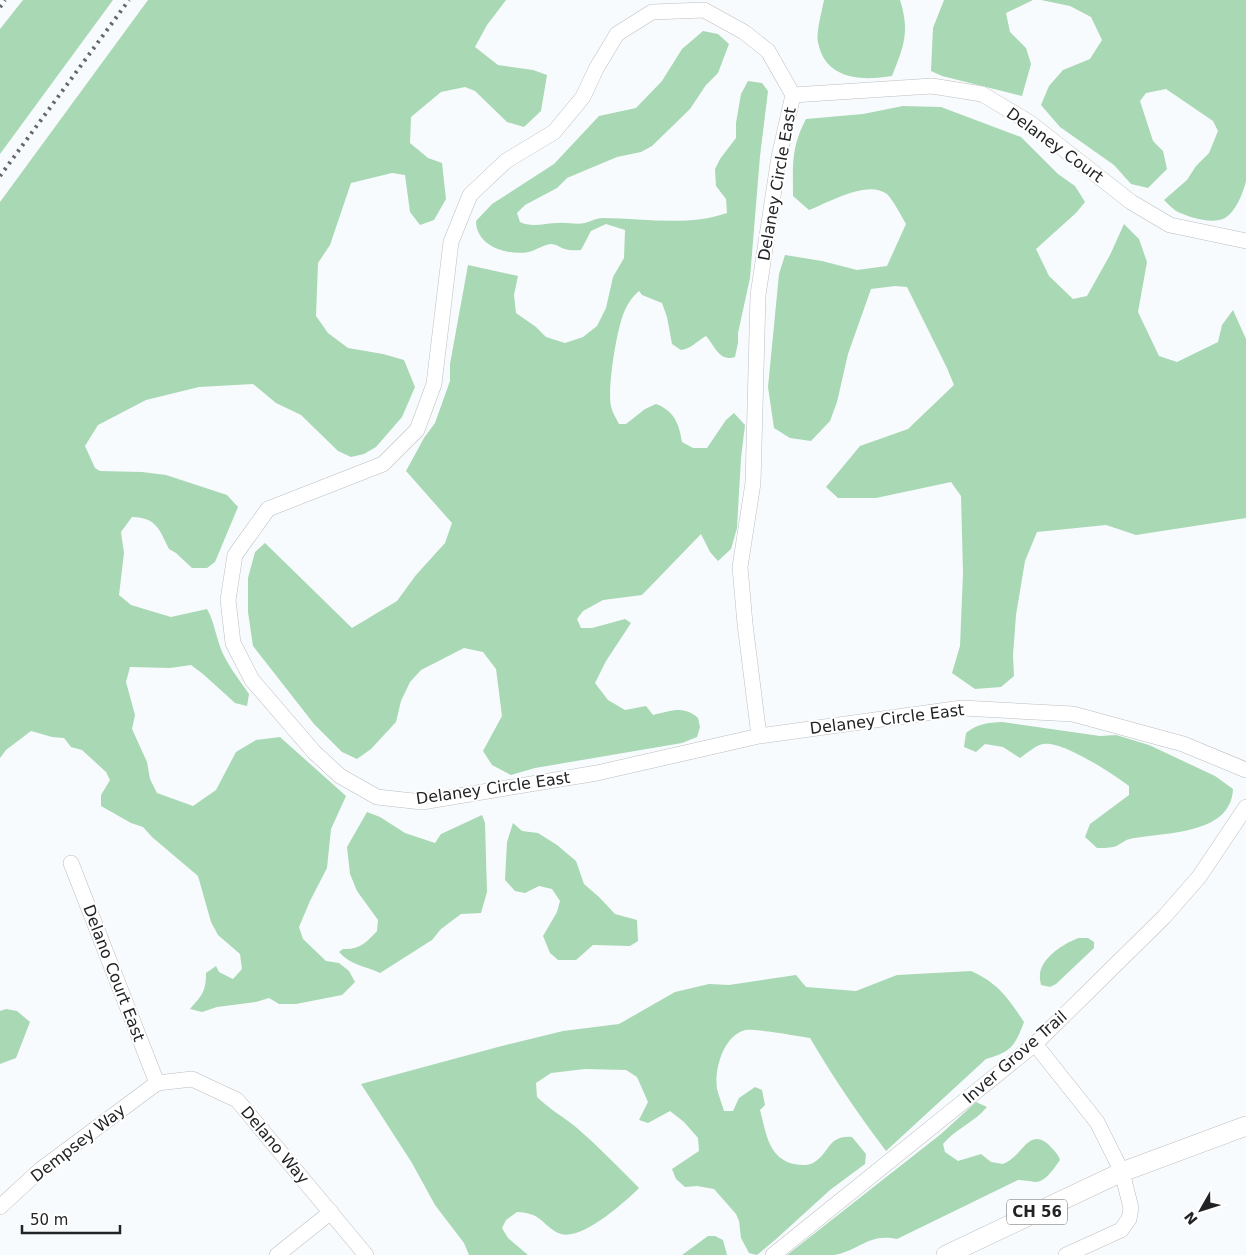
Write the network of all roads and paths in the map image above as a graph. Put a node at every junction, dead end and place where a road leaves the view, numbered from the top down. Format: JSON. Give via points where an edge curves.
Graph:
{"nodes":[{"id":1,"x":793,"y":95,"type":"junction"},
{"id":2,"x":1246,"y":241,"type":"edge"},
{"id":3,"x":759,"y":736,"type":"junction"},
{"id":4,"x":1246,"y":770,"type":"edge"},
{"id":5,"x":1246,"y":807,"type":"edge"},
{"id":6,"x":71,"y":863,"type":"dead end"},
{"id":7,"x":1035,"y":1044,"type":"junction"},
{"id":8,"x":157,"y":1083,"type":"junction"},
{"id":9,"x":1246,"y":1126,"type":"edge"},
{"id":10,"x":1122,"y":1172,"type":"junction"},
{"id":11,"x":0,"y":1207,"type":"edge"},
{"id":12,"x":331,"y":1212,"type":"junction"},
{"id":13,"x":276,"y":1255,"type":"edge"},
{"id":14,"x":366,"y":1255,"type":"edge"},
{"id":15,"x":773,"y":1255,"type":"edge"},
{"id":16,"x":946,"y":1255,"type":"edge"},
{"id":17,"x":1066,"y":1255,"type":"edge"}],
"edges":[{"from":1,"to":2,"type":"street","name":"Delaney Court","via":[[932,86],[982,94],[1029,122],[1131,202],[1170,226]]},
{"from":1,"to":3,"type":"street","name":"Delaney Circle East","via":[[779,156],[758,294],[753,483],[740,567]]},
{"from":1,"to":3,"type":"street","name":"Delaney Circle East","via":[[768,52],[744,32],[704,10],[652,12],[617,34],[583,98],[554,132],[506,161],[470,195],[451,242],[434,384],[417,430],[383,464],[268,509],[235,555],[228,600],[233,643],[252,680],[314,752],[340,776],[376,797],[422,802],[597,773]]},
{"from":3,"to":4,"type":"street","name":"Delaney Circle East","via":[[962,708],[1073,714],[1183,744]]},
{"from":5,"to":7,"type":"street","name":"Inver Grove Trail","via":[[1198,877],[1164,917]]},
{"from":6,"to":8,"type":"street","name":"Delano Court East"},
{"from":7,"to":10,"type":"street","via":[[1097,1122]]},
{"from":7,"to":15,"type":"street","name":"Inver Grove Trail"},
{"from":8,"to":11,"type":"street","name":"Dempsey Way","via":[[40,1170]]},
{"from":8,"to":12,"type":"street","name":"Delano Way","via":[[192,1079],[237,1100]]},
{"from":9,"to":10,"type":"main road","number":"CH 56"},
{"from":10,"to":16,"type":"main road","number":"CH 56"},
{"from":10,"to":17,"type":"street","via":[[1131,1208],[1129,1220],[1121,1230]]},
{"from":12,"to":13,"type":"street"},
{"from":12,"to":14,"type":"street","name":"Delano Way"}]}
